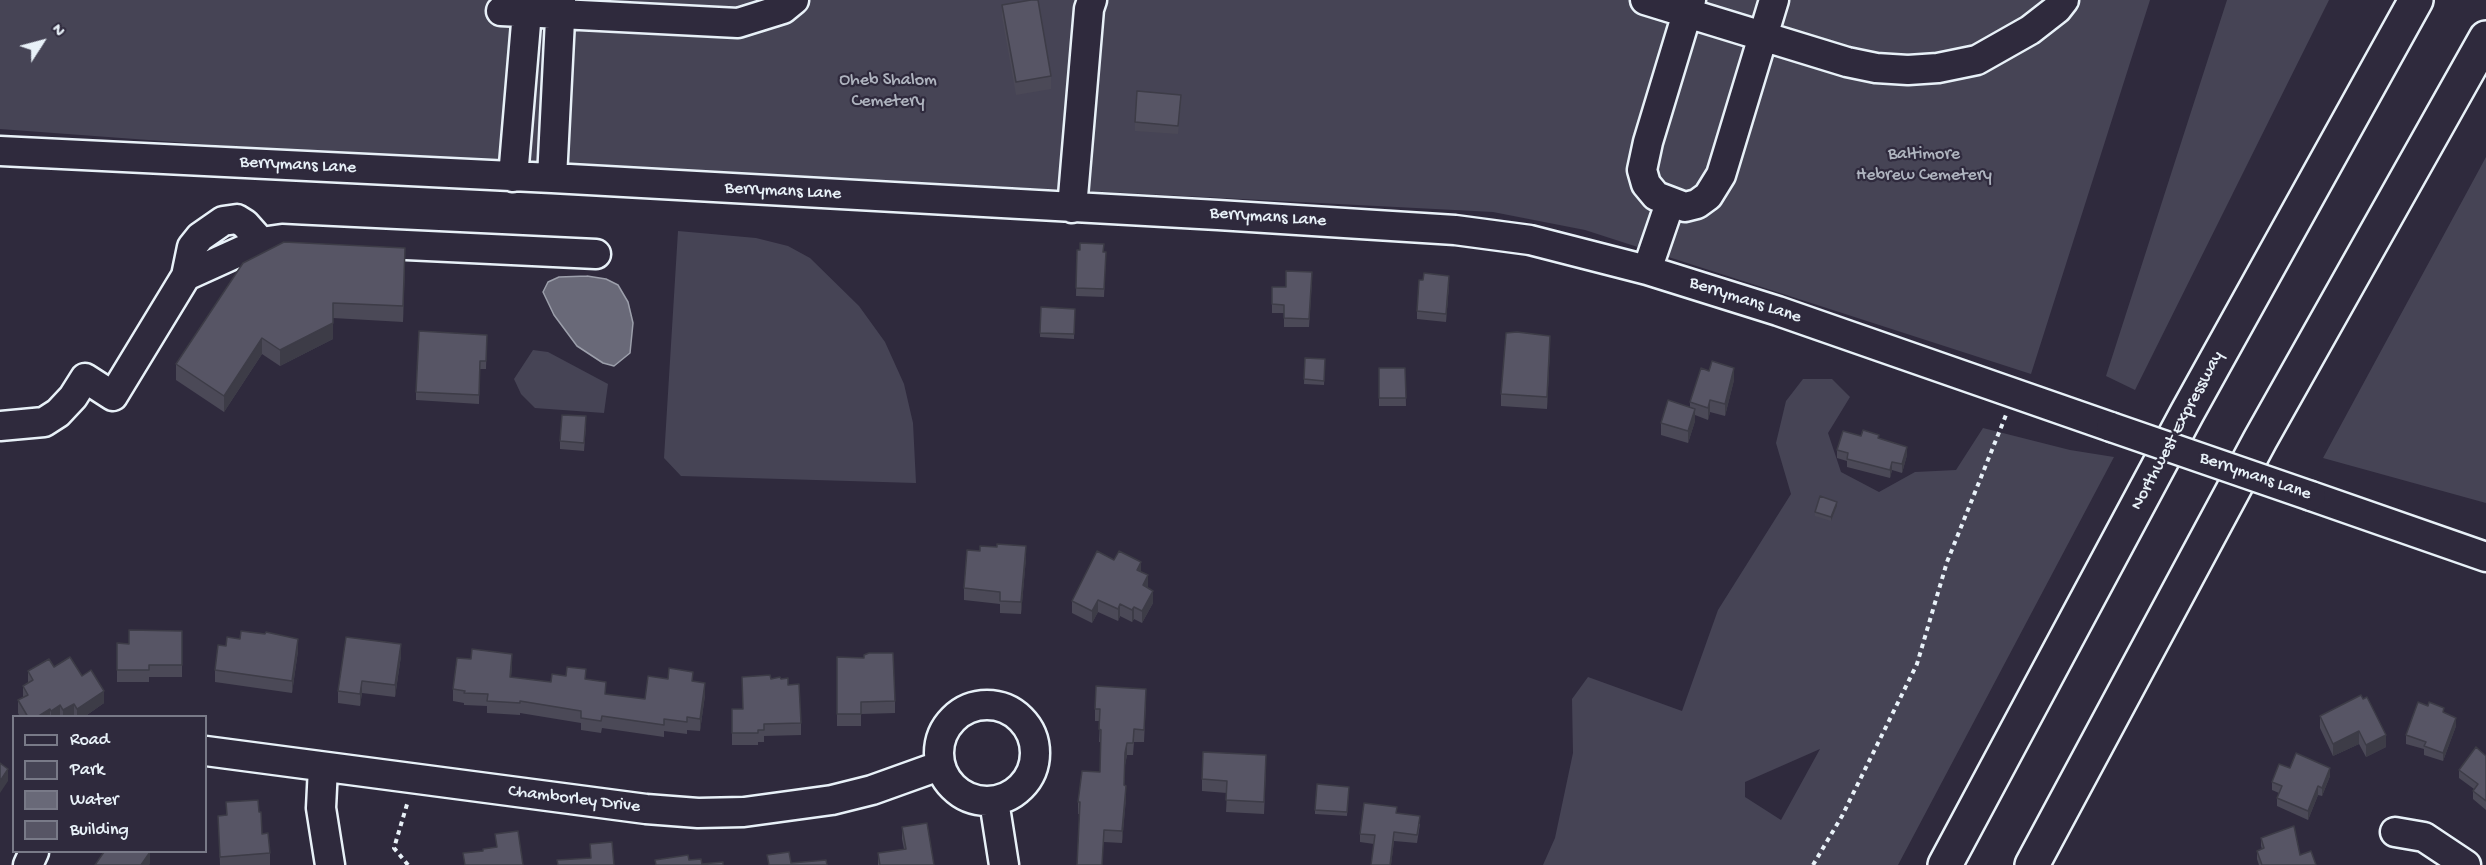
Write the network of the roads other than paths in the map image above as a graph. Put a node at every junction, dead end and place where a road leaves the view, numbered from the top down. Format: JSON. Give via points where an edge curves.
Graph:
{"nodes":[{"id":1,"x":794,"y":0,"type":"edge"},
{"id":2,"x":1092,"y":0,"type":"edge"},
{"id":3,"x":1645,"y":0,"type":"edge"},
{"id":4,"x":1774,"y":0,"type":"edge"},
{"id":5,"x":2064,"y":0,"type":"edge"},
{"id":6,"x":2416,"y":0,"type":"edge"},
{"id":7,"x":1689,"y":6,"type":"edge"},
{"id":8,"x":561,"y":7,"type":"edge"},
{"id":9,"x":519,"y":8,"type":"edge"},
{"id":10,"x":1762,"y":36,"type":"junction"},
{"id":11,"x":2486,"y":38,"type":"edge"},
{"id":12,"x":0,"y":151,"type":"edge"},
{"id":13,"x":513,"y":177,"type":"junction"},
{"id":14,"x":552,"y":178,"type":"junction"},
{"id":15,"x":1670,"y":203,"type":"junction"},
{"id":16,"x":1072,"y":208,"type":"junction"},
{"id":17,"x":596,"y":254,"type":"dead end"},
{"id":18,"x":1647,"y":270,"type":"junction"},
{"id":19,"x":0,"y":426,"type":"edge"},
{"id":20,"x":2486,"y":557,"type":"edge"},
{"id":21,"x":207,"y":751,"type":"edge"},
{"id":22,"x":939,"y":766,"type":"junction"},
{"id":23,"x":323,"y":767,"type":"junction"},
{"id":24,"x":994,"y":801,"type":"junction"},
{"id":25,"x":2395,"y":832,"type":"dead end"},
{"id":26,"x":330,"y":865,"type":"edge"},
{"id":27,"x":1004,"y":865,"type":"edge"},
{"id":28,"x":1945,"y":865,"type":"edge"},
{"id":29,"x":2032,"y":865,"type":"edge"},
{"id":30,"x":2466,"y":865,"type":"edge"}],
"edges":[{"from":1,"to":8,"type":"street","via":[[783,9],[738,23]]},
{"from":2,"to":16,"type":"street"},
{"from":3,"to":7,"type":"street"},
{"from":4,"to":10,"type":"street"},
{"from":5,"to":10,"type":"street","via":[[2030,30],[2002,47],[1977,60],[1938,68],[1876,68]]},
{"from":6,"to":28,"type":"highway","name":"Northwest Expressway","via":[[2187,413]]},
{"from":7,"to":10,"type":"street"},
{"from":7,"to":15,"type":"street","via":[[1642,170],[1656,196]]},
{"from":8,"to":9,"type":"street"},
{"from":8,"to":14,"type":"street"},
{"from":9,"to":13,"type":"street"},
{"from":10,"to":15,"type":"street","via":[[1716,185],[1697,204],[1685,207]]},
{"from":11,"to":29,"type":"highway","via":[[2260,440]]},
{"from":12,"to":13,"type":"street","name":"Berrymans Lane"},
{"from":13,"to":14,"type":"street","name":"Berrymans Lane"},
{"from":14,"to":16,"type":"street","name":"Berrymans Lane"},
{"from":15,"to":18,"type":"street"},
{"from":16,"to":18,"type":"street","name":"Berrymans Lane","via":[[1455,230],[1530,240]]},
{"from":17,"to":19,"type":"street","via":[[282,239],[261,242],[186,276],[113,396],[85,378],[73,397],[44,422]]},
{"from":18,"to":20,"type":"street","name":"Berrymans Lane","bridge":true,"via":[[2010,390]]},
{"from":21,"to":23,"type":"street","name":"Chamborley Drive"},
{"from":22,"to":23,"type":"street","name":"Chamborley Drive","via":[[832,800],[744,812],[698,813],[646,810]]},
{"from":22,"to":24,"type":"street","via":[[958,793],[974,800]]},
{"from":22,"to":24,"type":"street","via":[[938,746],[952,718],[980,705],[1008,709],[1028,728],[1035,755],[1023,786]]},
{"from":23,"to":26,"type":"street","via":[[321,808]]},
{"from":24,"to":27,"type":"street"},
{"from":25,"to":30,"type":"street","via":[[2424,837]]}]}
